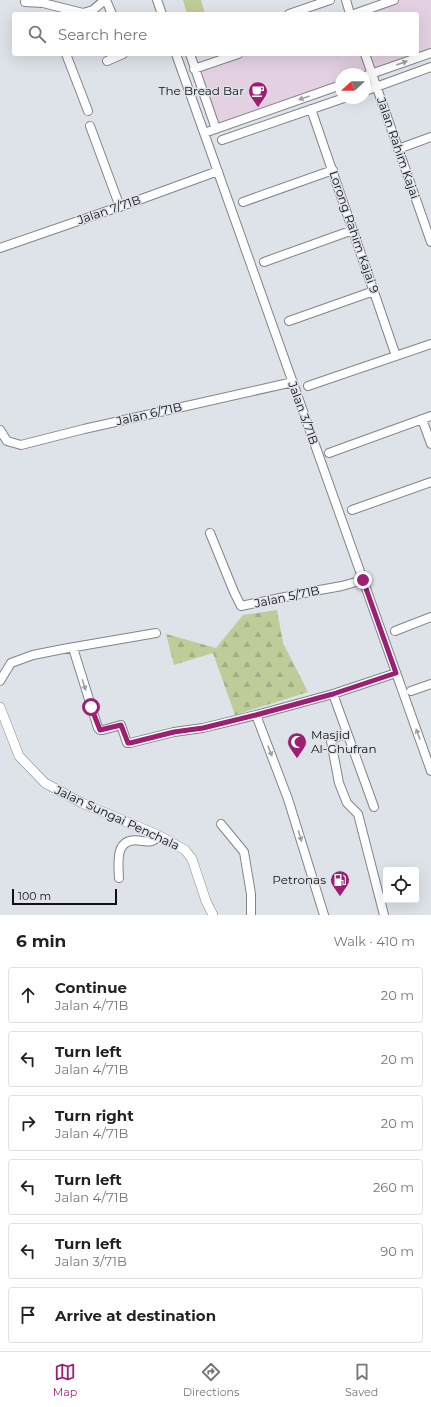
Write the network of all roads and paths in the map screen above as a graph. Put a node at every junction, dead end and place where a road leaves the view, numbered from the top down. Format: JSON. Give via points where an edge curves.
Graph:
{"nodes":[{"id":1,"x":106,"y":0,"type":"edge"},
{"id":2,"x":157,"y":0,"type":"edge"},
{"id":3,"x":330,"y":0,"type":"edge"},
{"id":4,"x":346,"y":0,"type":"edge"},
{"id":5,"x":353,"y":0,"type":"edge"},
{"id":6,"x":394,"y":0,"type":"edge"},
{"id":7,"x":25,"y":2,"type":"dead end"},
{"id":8,"x":68,"y":12,"type":"edge"},
{"id":9,"x":86,"y":12,"type":"edge"},
{"id":10,"x":111,"y":12,"type":"edge"},
{"id":11,"x":161,"y":12,"type":"edge"},
{"id":12,"x":295,"y":12,"type":"edge"},
{"id":13,"x":349,"y":12,"type":"edge"},
{"id":14,"x":353,"y":12,"type":"edge"},
{"id":15,"x":360,"y":12,"type":"edge"},
{"id":16,"x":431,"y":53,"type":"edge"},
{"id":17,"x":67,"y":56,"type":"edge"},
{"id":18,"x":118,"y":56,"type":"edge"},
{"id":19,"x":177,"y":56,"type":"edge"},
{"id":20,"x":191,"y":56,"type":"edge"},
{"id":21,"x":232,"y":56,"type":"edge"},
{"id":22,"x":365,"y":56,"type":"edge"},
{"id":23,"x":107,"y":61,"type":"dead end"},
{"id":24,"x":431,"y":67,"type":"edge"},
{"id":25,"x":368,"y":68,"type":"edge"},
{"id":26,"x":194,"y":69,"type":"junction"},
{"id":27,"x":371,"y":74,"type":"edge"},
{"id":28,"x":371,"y":78,"type":"edge"},
{"id":29,"x":335,"y":87,"type":"edge"},
{"id":30,"x":377,"y":87,"type":"junction"},
{"id":31,"x":371,"y":89,"type":"edge"},
{"id":32,"x":335,"y":101,"type":"edge"},
{"id":33,"x":311,"y":109,"type":"junction"},
{"id":34,"x":88,"y":111,"type":"dead end"},
{"id":35,"x":90,"y":126,"type":"dead end"},
{"id":36,"x":216,"y":129,"type":"junction"},
{"id":37,"x":204,"y":133,"type":"junction"},
{"id":38,"x":431,"y":137,"type":"edge"},
{"id":39,"x":222,"y":140,"type":"dead end"},
{"id":40,"x":398,"y":149,"type":"junction"},
{"id":41,"x":333,"y":170,"type":"junction"},
{"id":42,"x":218,"y":171,"type":"junction"},
{"id":43,"x":243,"y":202,"type":"dead end"},
{"id":44,"x":120,"y":207,"type":"junction"},
{"id":45,"x":353,"y":230,"type":"junction"},
{"id":46,"x":431,"y":242,"type":"edge"},
{"id":47,"x":0,"y":248,"type":"edge"},
{"id":48,"x":264,"y":262,"type":"dead end"},
{"id":49,"x":374,"y":291,"type":"junction"},
{"id":50,"x":289,"y":322,"type":"dead end"},
{"id":51,"x":431,"y":344,"type":"edge"},
{"id":52,"x":396,"y":356,"type":"junction"},
{"id":53,"x":293,"y":382,"type":"junction"},
{"id":54,"x":308,"y":386,"type":"dead end"},
{"id":55,"x":431,"y":416,"type":"edge"},
{"id":56,"x":422,"y":419,"type":"junction"},
{"id":57,"x":0,"y":430,"type":"edge"},
{"id":58,"x":431,"y":444,"type":"edge"},
{"id":59,"x":329,"y":453,"type":"dead end"},
{"id":60,"x":431,"y":482,"type":"edge"},
{"id":61,"x":352,"y":510,"type":"dead end"},
{"id":62,"x":210,"y":533,"type":"dead end"},
{"id":63,"x":363,"y":580,"type":"junction"},
{"id":64,"x":431,"y":617,"type":"edge"},
{"id":65,"x":394,"y":631,"type":"dead end"},
{"id":66,"x":156,"y":633,"type":"dead end"},
{"id":67,"x":73,"y":648,"type":"junction"},
{"id":68,"x":396,"y":673,"type":"junction"},
{"id":69,"x":0,"y":681,"type":"edge"},
{"id":70,"x":431,"y":684,"type":"edge"},
{"id":71,"x":411,"y":691,"type":"dead end"},
{"id":72,"x":333,"y":694,"type":"junction"},
{"id":73,"x":0,"y":707,"type":"edge"},
{"id":74,"x":256,"y":715,"type":"junction"},
{"id":75,"x":347,"y":733,"type":"junction"},
{"id":76,"x":431,"y":771,"type":"edge"},
{"id":77,"x":374,"y":807,"type":"dead end"},
{"id":78,"x":221,"y":824,"type":"dead end"},
{"id":79,"x":158,"y":835,"type":"junction"},
{"id":80,"x":119,"y":878,"type":"dead end"},
{"id":81,"x":213,"y":915,"type":"edge"},
{"id":82,"x":251,"y":915,"type":"edge"},
{"id":83,"x":324,"y":915,"type":"edge"},
{"id":84,"x":384,"y":915,"type":"edge"}],
"edges":[{"from":1,"to":9,"type":"street"},
{"from":1,"to":10,"type":"street"},
{"from":2,"to":11,"type":"street"},
{"from":3,"to":12,"type":"street"},
{"from":4,"to":13,"type":"street"},
{"from":5,"to":14,"type":"street"},
{"from":6,"to":15,"type":"street"},
{"from":7,"to":8,"type":"street","via":[[42,3]]},
{"from":27,"to":16,"type":"street","one_way":true},
{"from":17,"to":34,"type":"street"},
{"from":18,"to":23,"type":"street"},
{"from":19,"to":37,"type":"street","name":"Jalan 3/71B"},
{"from":20,"to":26,"type":"street"},
{"from":21,"to":26,"type":"street"},
{"from":22,"to":25,"type":"street","name":"Jalan Rahim Kajai"},
{"from":24,"to":30,"type":"street"},
{"from":26,"to":36,"type":"street"},
{"from":28,"to":30,"type":"street","name":"Jalan Rahim Kajai"},
{"from":29,"to":36,"type":"street","one_way":true},
{"from":30,"to":31,"type":"street"},
{"from":30,"to":40,"type":"street","name":"Jalan Rahim Kajai"},
{"from":32,"to":33,"type":"street"},
{"from":33,"to":39,"type":"street"},
{"from":33,"to":41,"type":"street","name":"Lorong Rahim Kajai 9"},
{"from":35,"to":44,"type":"street"},
{"from":36,"to":37,"type":"street"},
{"from":37,"to":42,"type":"street","name":"Jalan 3/71B"},
{"from":38,"to":40,"type":"street"},
{"from":40,"to":46,"type":"street","name":"Jalan Rahim Kajai"},
{"from":41,"to":43,"type":"street"},
{"from":41,"to":45,"type":"street","name":"Lorong Rahim Kajai 9"},
{"from":42,"to":44,"type":"street","name":"Jalan 7/71B"},
{"from":42,"to":53,"type":"street","name":"Jalan 3/71B"},
{"from":44,"to":47,"type":"street","name":"Jalan 7/71B"},
{"from":45,"to":48,"type":"street"},
{"from":45,"to":49,"type":"street","name":"Lorong Rahim Kajai 9"},
{"from":49,"to":50,"type":"street"},
{"from":49,"to":52,"type":"street","name":"Lorong Rahim Kajai 9"},
{"from":51,"to":52,"type":"street"},
{"from":52,"to":54,"type":"street"},
{"from":53,"to":57,"type":"street","name":"Jalan 6/71B","via":[[21,445],[7,441]]},
{"from":53,"to":63,"type":"street","name":"Jalan 3/71B"},
{"from":55,"to":56,"type":"street"},
{"from":56,"to":58,"type":"street"},
{"from":56,"to":59,"type":"street"},
{"from":60,"to":61,"type":"street"},
{"from":62,"to":63,"type":"street","name":"Jalan 5/71B","via":[[241,606]]},
{"from":63,"to":68,"type":"street","name":"Jalan 3/71B"},
{"from":64,"to":65,"type":"street"},
{"from":66,"to":67,"type":"street"},
{"from":67,"to":69,"type":"street","via":[[33,655],[12,663]]},
{"from":67,"to":74,"type":"street","one_way":true,"via":[[98,728],[103,730],[121,725],[128,743]]},
{"from":68,"to":72,"type":"street"},
{"from":76,"to":68,"type":"street","name":"Jalan 3/71B","one_way":true},
{"from":70,"to":71,"type":"street"},
{"from":72,"to":74,"type":"street"},
{"from":72,"to":75,"type":"street"},
{"from":73,"to":79,"type":"street","name":"Jalan Sungai Penchala","via":[[19,756],[45,783],[82,803]]},
{"from":74,"to":83,"type":"street","one_way":true,"via":[[288,799]]},
{"from":75,"to":77,"type":"street"},
{"from":75,"to":84,"type":"street","via":[[335,738],[331,742],[331,747],[339,784],[347,803],[358,814]]},
{"from":78,"to":82,"type":"street","via":[[244,852],[251,894]]},
{"from":79,"to":80,"type":"street","via":[[154,841],[136,840],[121,847],[118,861]]},
{"from":79,"to":81,"type":"street","name":"Jalan Sungai Penchala","via":[[185,850],[192,859]]}]}
